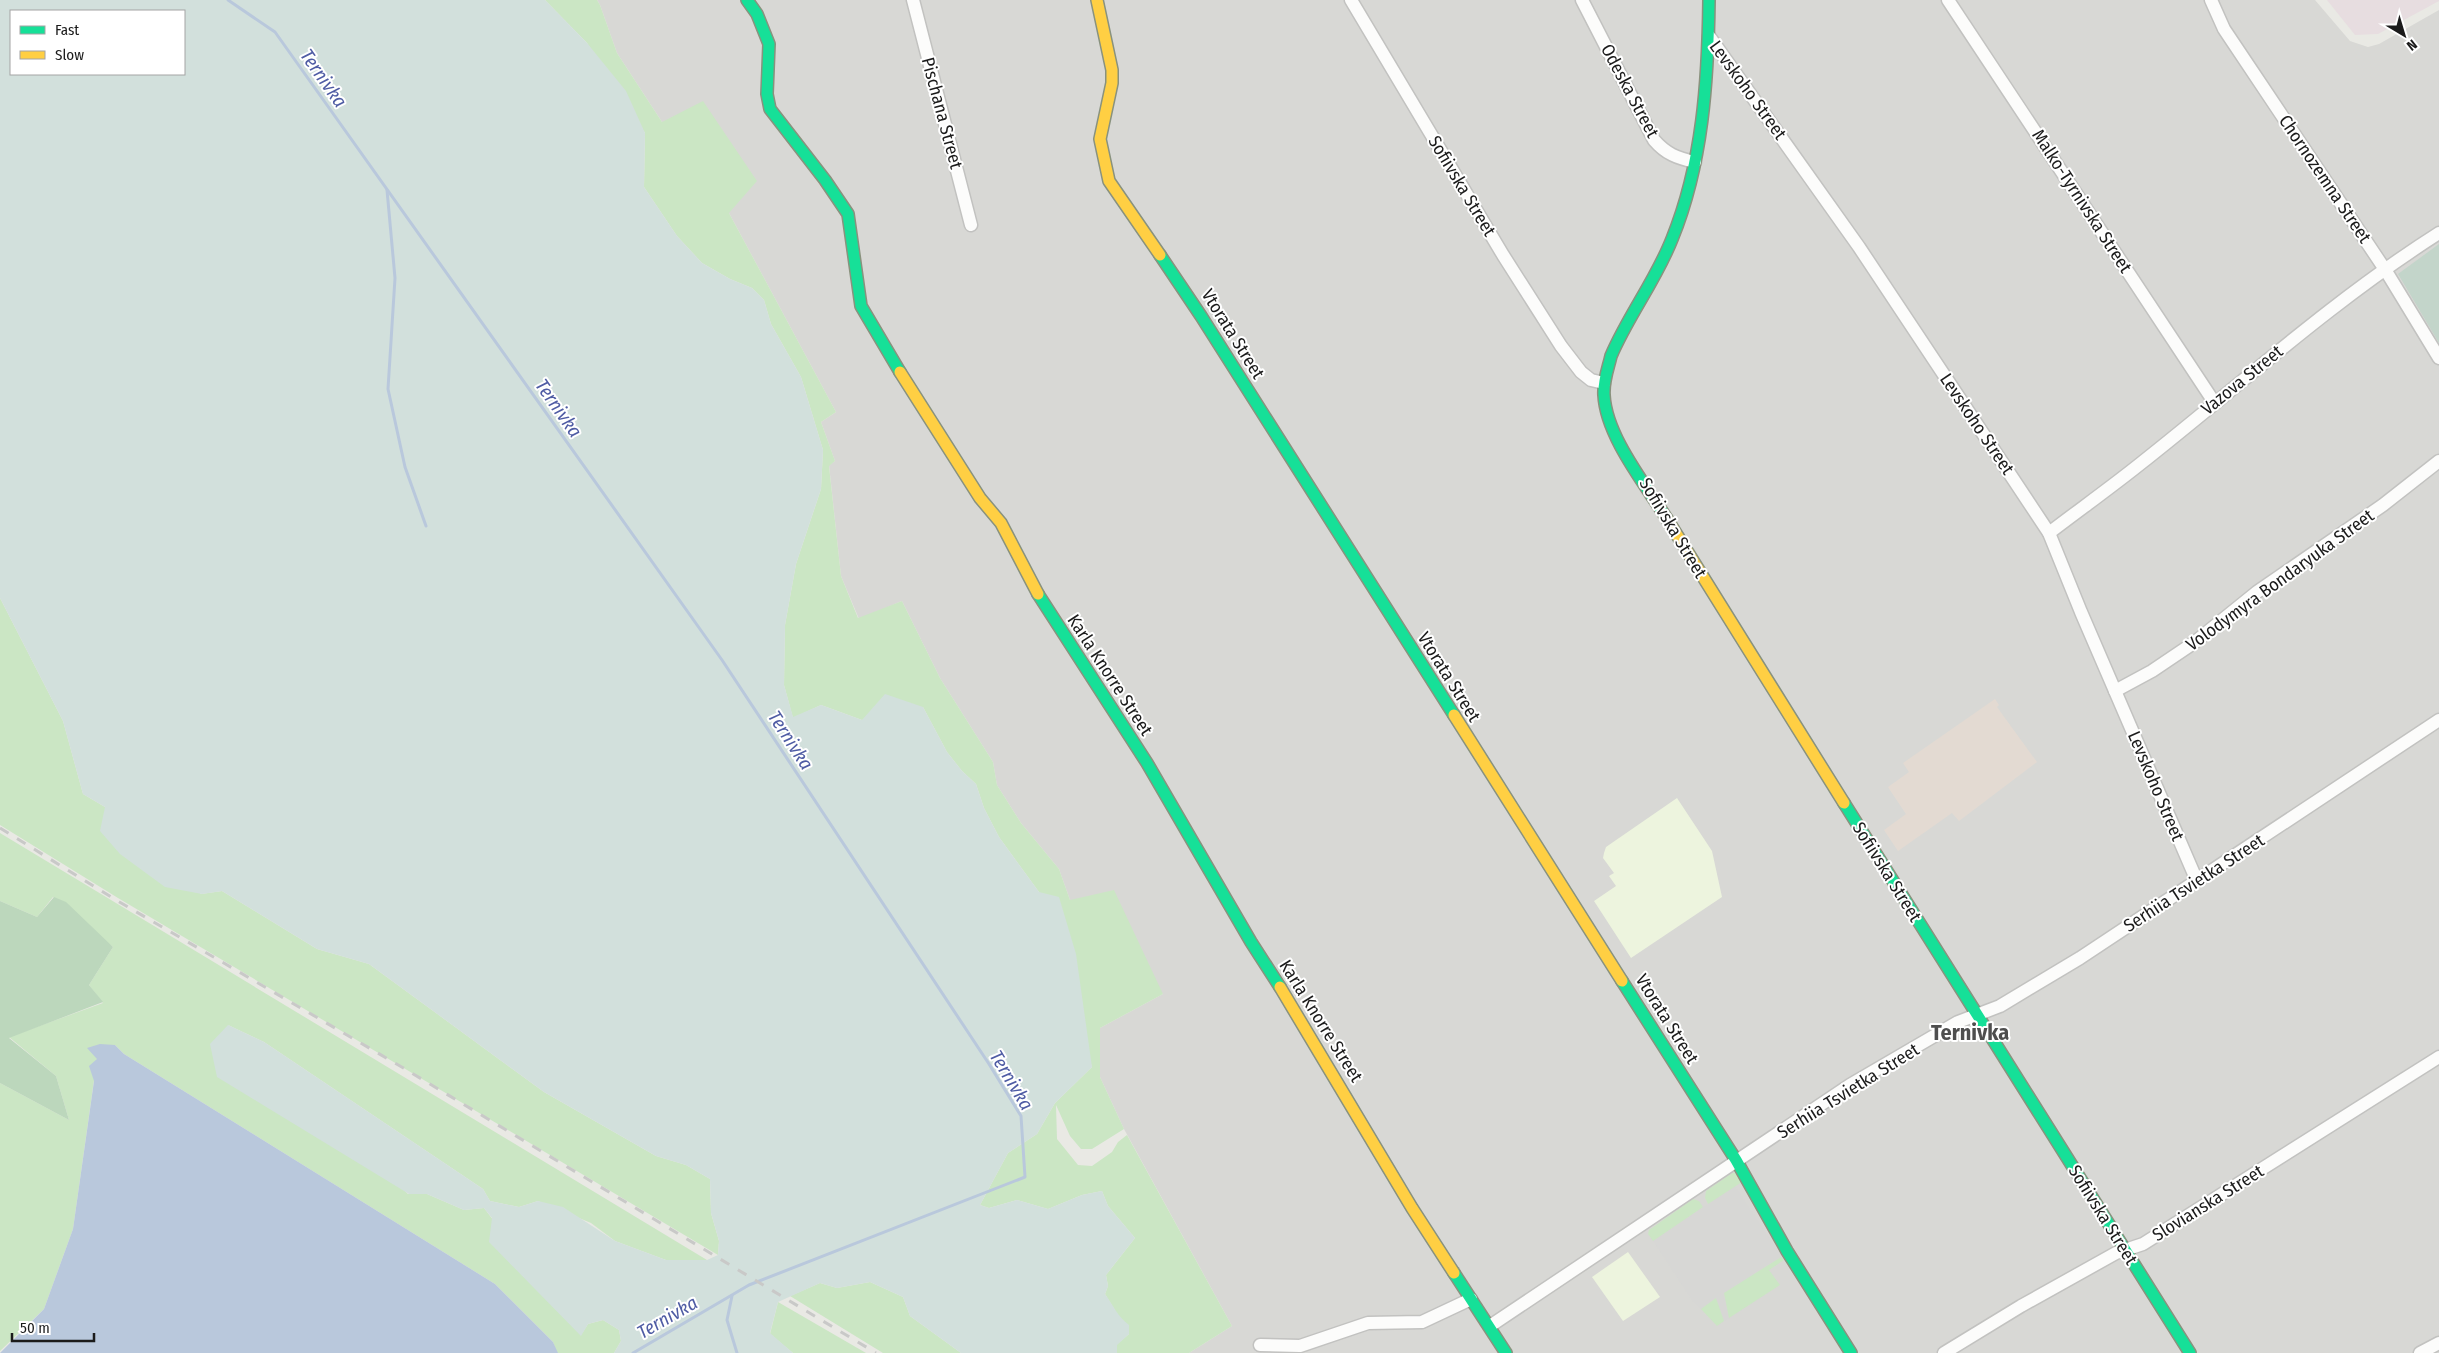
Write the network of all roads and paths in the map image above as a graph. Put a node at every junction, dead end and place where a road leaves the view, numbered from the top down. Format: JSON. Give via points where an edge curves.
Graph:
{"nodes":[{"id":1,"x":747,"y":0,"type":"edge"},
{"id":2,"x":913,"y":0,"type":"edge"},
{"id":3,"x":1097,"y":0,"type":"edge"},
{"id":4,"x":1351,"y":0,"type":"edge"},
{"id":5,"x":1582,"y":0,"type":"edge"},
{"id":6,"x":1709,"y":0,"type":"edge"},
{"id":7,"x":1948,"y":0,"type":"edge"},
{"id":8,"x":2211,"y":0,"type":"edge"},
{"id":9,"x":1709,"y":36,"type":"junction"},
{"id":10,"x":1695,"y":162,"type":"junction"},
{"id":11,"x":971,"y":225,"type":"dead end"},
{"id":12,"x":2439,"y":233,"type":"edge"},
{"id":13,"x":2386,"y":271,"type":"junction"},
{"id":14,"x":2439,"y":358,"type":"edge"},
{"id":15,"x":1604,"y":383,"type":"junction"},
{"id":16,"x":2214,"y":402,"type":"junction"},
{"id":17,"x":2439,"y":461,"type":"edge"},
{"id":18,"x":2049,"y":532,"type":"junction"},
{"id":19,"x":2115,"y":691,"type":"junction"},
{"id":20,"x":2439,"y":720,"type":"edge"},
{"id":21,"x":2197,"y":881,"type":"junction"},
{"id":22,"x":1976,"y":1015,"type":"junction"},
{"id":23,"x":2439,"y":1057,"type":"edge"},
{"id":24,"x":1736,"y":1160,"type":"junction"},
{"id":25,"x":2125,"y":1250,"type":"junction"},
{"id":26,"x":1471,"y":1299,"type":"junction"},
{"id":27,"x":1490,"y":1326,"type":"junction"},
{"id":28,"x":2439,"y":1343,"type":"edge"},
{"id":29,"x":1260,"y":1345,"type":"dead end"},
{"id":30,"x":1506,"y":1353,"type":"edge"},
{"id":31,"x":1850,"y":1353,"type":"edge"},
{"id":32,"x":1944,"y":1353,"type":"edge"},
{"id":33,"x":2190,"y":1353,"type":"edge"},
{"id":34,"x":2420,"y":1353,"type":"edge"}],
"edges":[{"from":1,"to":26,"type":"street","name":"Karla Knorre Street","via":[[757,14],[769,44],[767,94],[770,109],[848,214],[860,306],[980,498],[1001,523],[1043,604],[1147,763],[1251,942]]},
{"from":2,"to":11,"type":"street","name":"Pischana Street"},
{"from":3,"to":24,"type":"street","name":"Vtorata Street","via":[[1112,70],[1100,139],[1109,181],[1201,316]]},
{"from":4,"to":15,"type":"street","name":"Sofiivska Street","via":[[1561,346],[1586,376]]},
{"from":5,"to":10,"type":"street","name":"Odeska Street","via":[[1654,140],[1676,158]]},
{"from":6,"to":9,"type":"street","name":"Levskoho Street"},
{"from":7,"to":16,"type":"street","name":"Malko-Tyrnivska Street"},
{"from":8,"to":13,"type":"street","name":"Chornozemna Street","via":[[2224,29]]},
{"from":9,"to":10,"type":"street","name":"Sofiivska Street","via":[[1707,87]]},
{"from":9,"to":18,"type":"street","name":"Levskoho Street","via":[[1859,247]]},
{"from":10,"to":15,"type":"street","name":"Sofiivska Street","via":[[1672,238],[1609,359]]},
{"from":12,"to":13,"type":"street","name":"Vazova Street"},
{"from":13,"to":14,"type":"street","name":"Chornozemna Street"},
{"from":13,"to":16,"type":"street","name":"Vazova Street","via":[[2330,309]]},
{"from":15,"to":22,"type":"street","name":"Sofiivska Street","via":[[1610,420],[1652,495]]},
{"from":16,"to":18,"type":"street","name":"Vazova Street","via":[[2140,464]]},
{"from":17,"to":19,"type":"street","name":"Volodymyra Bondaryuka Street","via":[[2257,592],[2195,642]]},
{"from":18,"to":19,"type":"street","name":"Levskoho Street"},
{"from":19,"to":21,"type":"street","name":"Levskoho Street"},
{"from":20,"to":21,"type":"street","name":"Serhiia Tsvietka Street"},
{"from":21,"to":22,"type":"street","name":"Serhiia Tsvietka Street","via":[[2080,958],[2000,1006]]},
{"from":22,"to":24,"type":"street","name":"Serhiia Tsvietka Street","via":[[1958,1022],[1850,1085],[1776,1137]]},
{"from":22,"to":25,"type":"street","name":"Sofiivska Street"},
{"from":23,"to":25,"type":"street","name":"Slovianska Street","via":[[2151,1239]]},
{"from":24,"to":27,"type":"street","name":"Serhiia Tsvietka Street"},
{"from":24,"to":31,"type":"street","name":"Vtorata Street"},
{"from":25,"to":32,"type":"street","name":"Slovianska Street","via":[[2021,1306]]},
{"from":25,"to":33,"type":"street","name":"Sofiivska Street"},
{"from":26,"to":27,"type":"street","name":"Karla Knorre Street"},
{"from":26,"to":29,"type":"street","via":[[1422,1322],[1368,1323],[1300,1346]]},
{"from":27,"to":30,"type":"street","name":"Karla Knorre Street"},
{"from":28,"to":34,"type":"street"}]}
